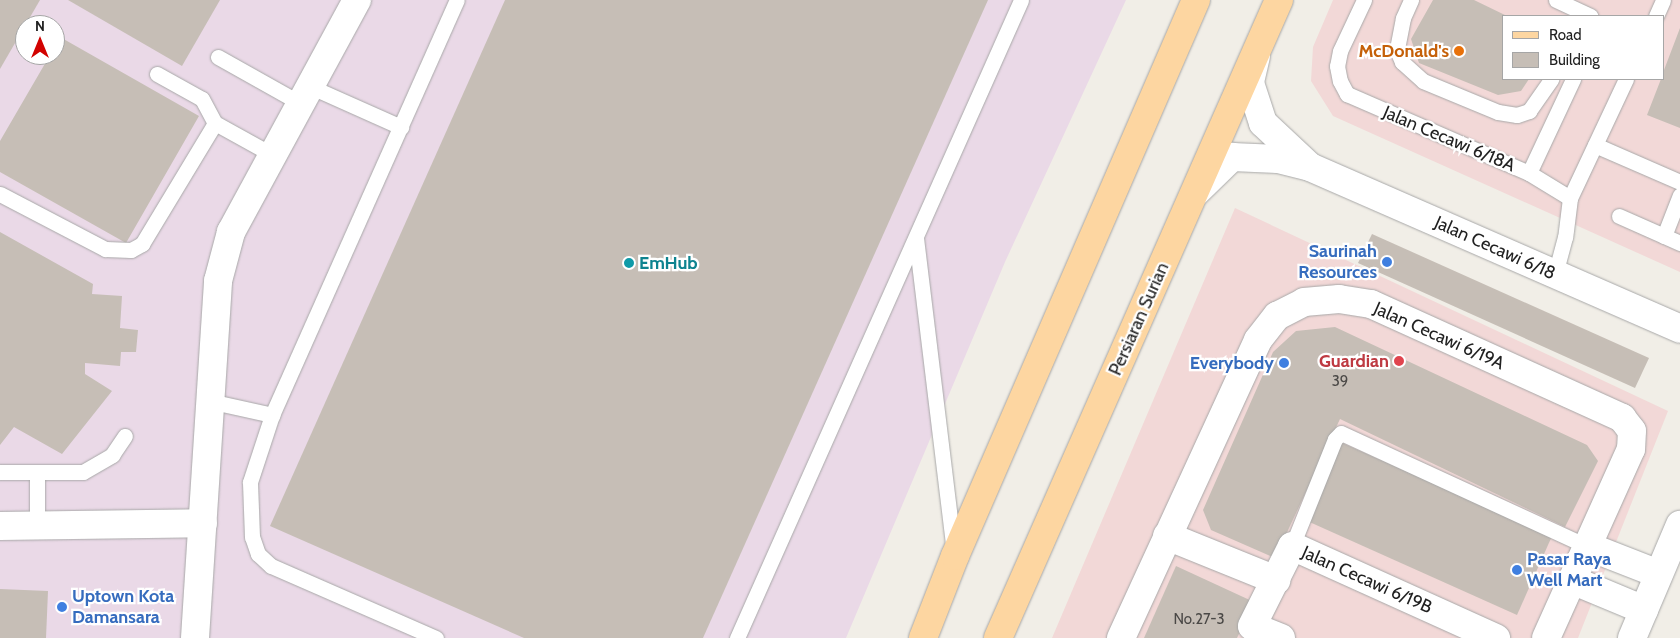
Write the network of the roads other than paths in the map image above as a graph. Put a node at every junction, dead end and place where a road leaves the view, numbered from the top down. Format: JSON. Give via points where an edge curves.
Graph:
{"nodes":[{"id":1,"x":357,"y":0,"type":"edge"},
{"id":2,"x":457,"y":0,"type":"edge"},
{"id":3,"x":1021,"y":0,"type":"edge"},
{"id":4,"x":1196,"y":0,"type":"edge"},
{"id":5,"x":1279,"y":0,"type":"edge"},
{"id":6,"x":1364,"y":0,"type":"edge"},
{"id":7,"x":1411,"y":0,"type":"edge"},
{"id":8,"x":1556,"y":0,"type":"edge"},
{"id":9,"x":1663,"y":0,"type":"edge"},
{"id":10,"x":1588,"y":15,"type":"edge"},
{"id":11,"x":1656,"y":15,"type":"edge"},
{"id":12,"x":1258,"y":48,"type":"junction"},
{"id":13,"x":218,"y":57,"type":"dead end"},
{"id":14,"x":157,"y":74,"type":"dead end"},
{"id":15,"x":1550,"y":80,"type":"edge"},
{"id":16,"x":1573,"y":80,"type":"edge"},
{"id":17,"x":1626,"y":80,"type":"edge"},
{"id":18,"x":304,"y":95,"type":"junction"},
{"id":19,"x":216,"y":123,"type":"junction"},
{"id":20,"x":401,"y":127,"type":"junction"},
{"id":21,"x":1595,"y":145,"type":"junction"},
{"id":22,"x":271,"y":154,"type":"junction"},
{"id":23,"x":1310,"y":167,"type":"junction"},
{"id":24,"x":1529,"y":173,"type":"junction"},
{"id":25,"x":1680,"y":182,"type":"edge"},
{"id":26,"x":1195,"y":193,"type":"junction"},
{"id":27,"x":0,"y":194,"type":"edge"},
{"id":28,"x":1680,"y":195,"type":"edge"},
{"id":29,"x":1570,"y":198,"type":"junction"},
{"id":30,"x":1619,"y":216,"type":"dead end"},
{"id":31,"x":916,"y":236,"type":"junction"},
{"id":32,"x":1664,"y":236,"type":"junction"},
{"id":33,"x":1680,"y":243,"type":"edge"},
{"id":34,"x":1555,"y":275,"type":"junction"},
{"id":35,"x":1680,"y":329,"type":"edge"},
{"id":36,"x":209,"y":401,"type":"junction"},
{"id":37,"x":272,"y":415,"type":"junction"},
{"id":38,"x":125,"y":436,"type":"dead end"},
{"id":39,"x":0,"y":472,"type":"edge"},
{"id":40,"x":37,"y":473,"type":"junction"},
{"id":41,"x":203,"y":523,"type":"junction"},
{"id":42,"x":37,"y":525,"type":"junction"},
{"id":43,"x":1680,"y":525,"type":"edge"},
{"id":44,"x":0,"y":526,"type":"edge"},
{"id":45,"x":1167,"y":536,"type":"junction"},
{"id":46,"x":1292,"y":546,"type":"junction"},
{"id":47,"x":1588,"y":546,"type":"junction"},
{"id":48,"x":955,"y":556,"type":"junction"},
{"id":49,"x":1659,"y":574,"type":"junction"},
{"id":50,"x":1276,"y":580,"type":"junction"},
{"id":51,"x":1572,"y":580,"type":"junction"},
{"id":52,"x":1639,"y":630,"type":"edge"},
{"id":53,"x":1249,"y":632,"type":"edge"},
{"id":54,"x":196,"y":638,"type":"edge"},
{"id":55,"x":436,"y":638,"type":"edge"},
{"id":56,"x":737,"y":638,"type":"edge"},
{"id":57,"x":923,"y":638,"type":"edge"},
{"id":58,"x":998,"y":638,"type":"edge"},
{"id":59,"x":1121,"y":638,"type":"edge"},
{"id":60,"x":1281,"y":638,"type":"edge"},
{"id":61,"x":1496,"y":638,"type":"edge"},
{"id":62,"x":1546,"y":638,"type":"edge"}],
"edges":[{"from":1,"to":18,"type":"street"},
{"from":2,"to":20,"type":"lane"},
{"from":3,"to":31,"type":"lane"},
{"from":4,"to":48,"type":"main road"},
{"from":5,"to":12,"type":"main road","name":"Persiaran Surian"},
{"from":6,"to":24,"type":"lane","name":"Jalan Cecawi 6/18A","via":[[1340,51],[1340,81],[1347,94]]},
{"from":7,"to":15,"type":"lane","via":[[1402,18],[1397,50],[1402,62],[1423,81],[1498,112],[1517,115],[1529,110]]},
{"from":8,"to":10,"type":"lane"},
{"from":9,"to":11,"type":"lane"},
{"from":12,"to":23,"type":"street","name":"Jalan Cecawi 6/18","via":[[1250,83],[1256,107],[1263,123]]},
{"from":12,"to":26,"type":"main road","name":"Persiaran Surian"},
{"from":13,"to":18,"type":"lane"},
{"from":14,"to":19,"type":"lane","via":[[202,99]]},
{"from":16,"to":24,"type":"lane"},
{"from":17,"to":21,"type":"lane"},
{"from":18,"to":20,"type":"lane"},
{"from":18,"to":22,"type":"street"},
{"from":19,"to":22,"type":"lane"},
{"from":19,"to":27,"type":"lane","via":[[142,244],[131,250],[105,249]]},
{"from":20,"to":37,"type":"lane"},
{"from":21,"to":25,"type":"lane"},
{"from":21,"to":29,"type":"lane"},
{"from":22,"to":36,"type":"street","via":[[231,232],[218,280]]},
{"from":23,"to":26,"type":"street","name":"Jalan Cecawi 6/18","via":[[1278,159],[1232,157]]},
{"from":23,"to":34,"type":"street","name":"Jalan Cecawi 6/18"},
{"from":24,"to":29,"type":"lane","name":"Jalan Cecawi 6/18A"},
{"from":26,"to":58,"type":"main road","name":"Persiaran Surian"},
{"from":28,"to":32,"type":"lane"},
{"from":29,"to":34,"type":"lane","via":[[1565,237]]},
{"from":30,"to":32,"type":"lane"},
{"from":31,"to":48,"type":"lane"},
{"from":31,"to":56,"type":"lane"},
{"from":32,"to":33,"type":"lane"},
{"from":34,"to":35,"type":"street","name":"Jalan Cecawi 6/18"},
{"from":36,"to":37,"type":"lane"},
{"from":36,"to":41,"type":"street"},
{"from":37,"to":55,"type":"lane","via":[[250,482],[250,515],[258,554],[271,566]]},
{"from":38,"to":40,"type":"lane","via":[[112,455],[83,472]]},
{"from":39,"to":40,"type":"lane"},
{"from":40,"to":42,"type":"lane"},
{"from":41,"to":42,"type":"street"},
{"from":41,"to":54,"type":"street"},
{"from":42,"to":44,"type":"street"},
{"from":43,"to":49,"type":"street"},
{"from":45,"to":47,"type":"street","name":"Jalan Cecawi 6/19A","via":[[1258,340],[1277,316],[1304,302],[1339,299],[1371,304],[1622,418],[1632,431],[1631,449]]},
{"from":45,"to":50,"type":"street"},
{"from":45,"to":59,"type":"street","name":"Jalan Cecawi 6/19A"},
{"from":46,"to":47,"type":"lane","via":[[1335,439],[1341,433]]},
{"from":46,"to":50,"type":"street","name":"Jalan Cecawi 6/19B"},
{"from":46,"to":61,"type":"street","name":"Jalan Cecawi 6/19B"},
{"from":47,"to":49,"type":"street"},
{"from":47,"to":51,"type":"street","name":"Jalan Cecawi 6/19A"},
{"from":48,"to":57,"type":"main road"},
{"from":49,"to":52,"type":"street"},
{"from":50,"to":53,"type":"street","name":"Jalan Cecawi 6/19B"},
{"from":51,"to":52,"type":"street"},
{"from":51,"to":62,"type":"street","name":"Jalan Cecawi 6/19A"},
{"from":53,"to":60,"type":"street","name":"Jalan Cecawi 6/19B"}]}
